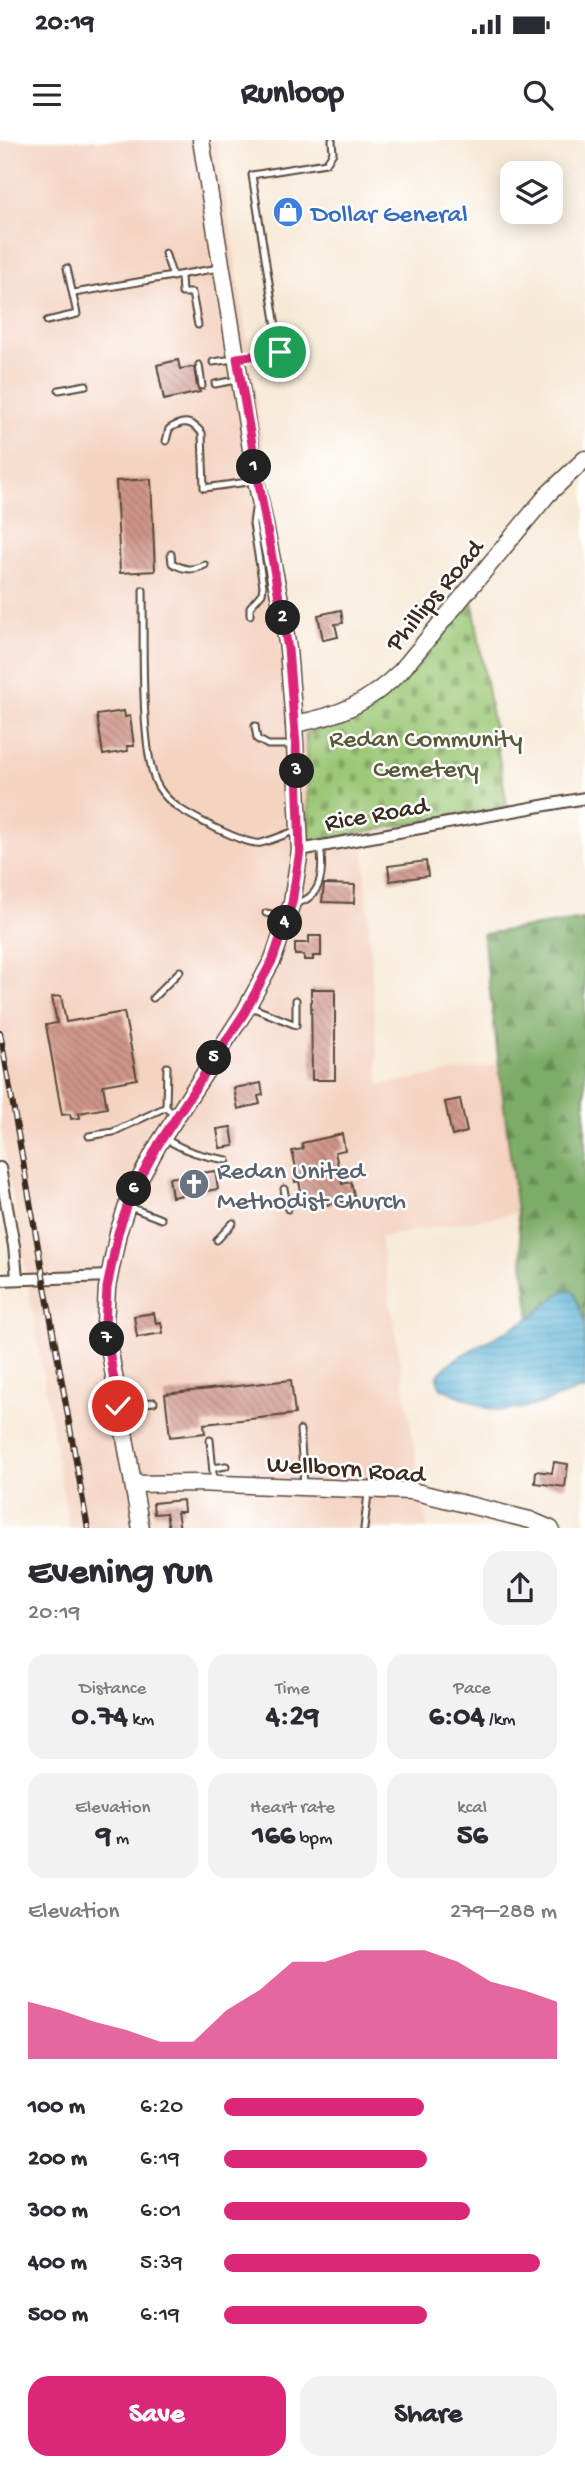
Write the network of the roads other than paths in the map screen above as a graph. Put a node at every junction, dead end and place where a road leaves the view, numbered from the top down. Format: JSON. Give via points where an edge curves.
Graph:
{"nodes":[{"id":1,"x":201,"y":140,"type":"edge"},
{"id":2,"x":332,"y":140,"type":"edge"},
{"id":3,"x":164,"y":253,"type":"dead end"},
{"id":4,"x":67,"y":268,"type":"dead end"},
{"id":5,"x":221,"y":268,"type":"junction"},
{"id":6,"x":181,"y":276,"type":"junction"},
{"id":7,"x":173,"y":277,"type":"junction"},
{"id":8,"x":74,"y":293,"type":"junction"},
{"id":9,"x":47,"y":321,"type":"dead end"},
{"id":10,"x":198,"y":325,"type":"dead end"},
{"id":11,"x":237,"y":358,"type":"junction"},
{"id":12,"x":213,"y":362,"type":"dead end"},
{"id":13,"x":199,"y":365,"type":"dead end"},
{"id":14,"x":240,"y":380,"type":"junction"},
{"id":15,"x":215,"y":384,"type":"dead end"},
{"id":16,"x":86,"y":385,"type":"dead end"},
{"id":17,"x":202,"y":386,"type":"dead end"},
{"id":18,"x":59,"y":390,"type":"dead end"},
{"id":19,"x":166,"y":441,"type":"dead end"},
{"id":20,"x":585,"y":459,"type":"edge"},
{"id":21,"x":257,"y":485,"type":"junction"},
{"id":22,"x":171,"y":554,"type":"dead end"},
{"id":23,"x":205,"y":565,"type":"dead end"},
{"id":24,"x":142,"y":590,"type":"dead end"},
{"id":25,"x":250,"y":615,"type":"dead end"},
{"id":26,"x":294,"y":724,"type":"junction"},
{"id":27,"x":256,"y":726,"type":"dead end"},
{"id":28,"x":296,"y":745,"type":"junction"},
{"id":29,"x":585,"y":798,"type":"edge"},
{"id":30,"x":300,"y":829,"type":"junction"},
{"id":31,"x":320,"y":845,"type":"junction"},
{"id":32,"x":300,"y":850,"type":"junction"},
{"id":33,"x":289,"y":911,"type":"junction"},
{"id":34,"x":266,"y":913,"type":"dead end"},
{"id":35,"x":180,"y":971,"type":"dead end"},
{"id":36,"x":153,"y":998,"type":"dead end"},
{"id":37,"x":296,"y":1000,"type":"dead end"},
{"id":38,"x":248,"y":1006,"type":"junction"},
{"id":39,"x":167,"y":1067,"type":"dead end"},
{"id":40,"x":171,"y":1112,"type":"junction"},
{"id":41,"x":89,"y":1136,"type":"dead end"},
{"id":42,"x":164,"y":1137,"type":"junction"},
{"id":43,"x":227,"y":1160,"type":"dead end"},
{"id":44,"x":0,"y":1168,"type":"edge"},
{"id":45,"x":284,"y":1189,"type":"dead end"},
{"id":46,"x":127,"y":1206,"type":"junction"},
{"id":47,"x":288,"y":1209,"type":"dead end"},
{"id":48,"x":161,"y":1219,"type":"dead end"},
{"id":49,"x":233,"y":1223,"type":"dead end"},
{"id":50,"x":217,"y":1240,"type":"dead end"},
{"id":51,"x":110,"y":1276,"type":"junction"},
{"id":52,"x":17,"y":1278,"type":"junction"},
{"id":53,"x":0,"y":1280,"type":"edge"},
{"id":54,"x":154,"y":1402,"type":"dead end"},
{"id":55,"x":118,"y":1406,"type":"junction"},
{"id":56,"x":300,"y":1430,"type":"dead end"},
{"id":57,"x":210,"y":1440,"type":"dead end"},
{"id":58,"x":226,"y":1466,"type":"dead end"},
{"id":59,"x":214,"y":1476,"type":"junction"},
{"id":60,"x":134,"y":1484,"type":"junction"},
{"id":61,"x":304,"y":1487,"type":"junction"},
{"id":62,"x":368,"y":1490,"type":"junction"},
{"id":63,"x":141,"y":1528,"type":"edge"},
{"id":64,"x":364,"y":1528,"type":"edge"},
{"id":65,"x":551,"y":1528,"type":"edge"}],
"edges":[{"from":1,"to":5,"type":"main road"},
{"from":2,"to":11,"type":"lane","via":[[333,153],[326,163],[252,175],[280,352]]},
{"from":3,"to":7,"type":"lane"},
{"from":4,"to":8,"type":"lane"},
{"from":5,"to":6,"type":"lane"},
{"from":5,"to":11,"type":"main road"},
{"from":6,"to":7,"type":"lane"},
{"from":6,"to":10,"type":"lane","via":[[182,293],[192,293]]},
{"from":7,"to":8,"type":"lane"},
{"from":8,"to":9,"type":"lane","via":[[77,314]]},
{"from":11,"to":12,"type":"lane"},
{"from":11,"to":14,"type":"main road"},
{"from":13,"to":17,"type":"lane"},
{"from":14,"to":15,"type":"lane"},
{"from":14,"to":21,"type":"main road"},
{"from":16,"to":18,"type":"lane"},
{"from":19,"to":21,"type":"lane","via":[[169,429],[189,422],[201,433],[204,488]]},
{"from":20,"to":26,"type":"main road","name":"Phillips Road","via":[[548,494],[384,687],[343,712]]},
{"from":21,"to":25,"type":"lane","via":[[253,524],[263,586]]},
{"from":21,"to":26,"type":"main road","via":[[281,600]]},
{"from":22,"to":23,"type":"lane","via":[[172,563],[183,570]]},
{"from":24,"to":30,"type":"lane","via":[[146,729],[158,788],[173,805],[195,818],[259,844]]},
{"from":26,"to":28,"type":"main road"},
{"from":27,"to":28,"type":"lane","via":[[257,739],[268,745]]},
{"from":28,"to":30,"type":"main road"},
{"from":29,"to":31,"type":"street","name":"Rice Road"},
{"from":30,"to":32,"type":"main road"},
{"from":31,"to":32,"type":"street","name":"Rice Road"},
{"from":31,"to":33,"type":"lane","via":[[316,892]]},
{"from":32,"to":33,"type":"main road"},
{"from":33,"to":34,"type":"lane"},
{"from":33,"to":38,"type":"main road","via":[[273,959]]},
{"from":35,"to":36,"type":"lane"},
{"from":37,"to":38,"type":"lane","via":[[296,1025]]},
{"from":38,"to":40,"type":"main road"},
{"from":39,"to":40,"type":"lane"},
{"from":40,"to":41,"type":"lane"},
{"from":40,"to":42,"type":"main road"},
{"from":42,"to":43,"type":"lane","via":[[199,1156]]},
{"from":42,"to":46,"type":"main road"},
{"from":44,"to":52,"type":"street"},
{"from":45,"to":47,"type":"lane"},
{"from":46,"to":48,"type":"lane"},
{"from":46,"to":51,"type":"main road"},
{"from":49,"to":50,"type":"lane"},
{"from":51,"to":52,"type":"street"},
{"from":51,"to":55,"type":"main road","via":[[105,1324]]},
{"from":52,"to":53,"type":"street"},
{"from":54,"to":55,"type":"lane"},
{"from":55,"to":60,"type":"main road"},
{"from":56,"to":61,"type":"lane"},
{"from":57,"to":59,"type":"lane"},
{"from":58,"to":59,"type":"lane"},
{"from":59,"to":60,"type":"main road","name":"Wellborn Road"},
{"from":59,"to":61,"type":"main road","name":"Wellborn Road"},
{"from":60,"to":63,"type":"main road"},
{"from":61,"to":62,"type":"main road","name":"Wellborn Road"},
{"from":62,"to":64,"type":"lane"},
{"from":62,"to":65,"type":"main road","name":"Wellborn Road","via":[[412,1491]]}]}
